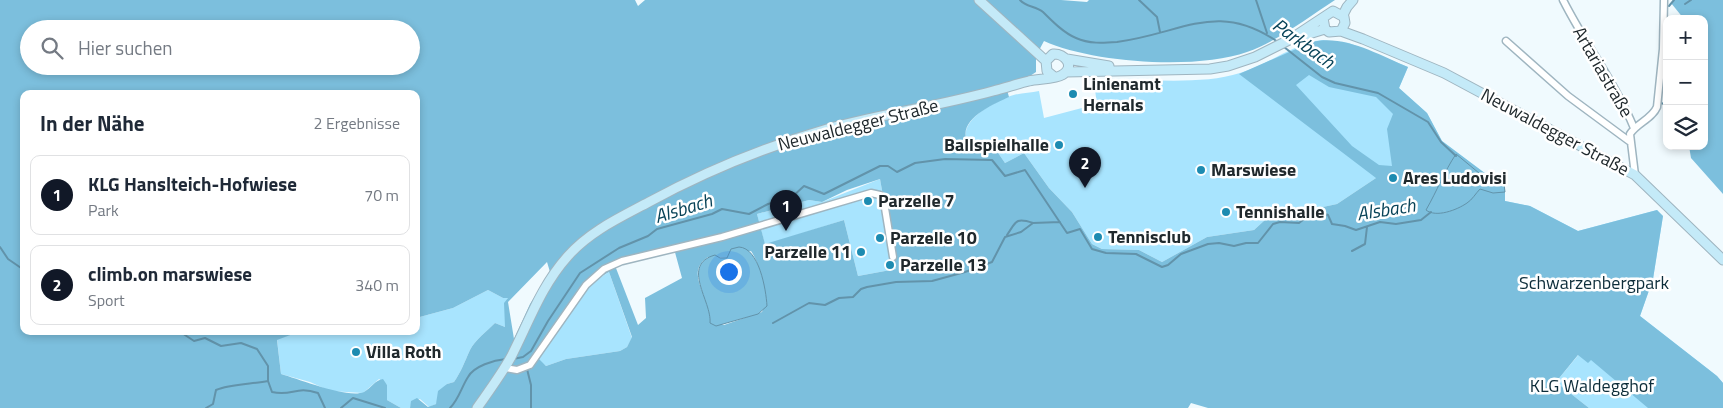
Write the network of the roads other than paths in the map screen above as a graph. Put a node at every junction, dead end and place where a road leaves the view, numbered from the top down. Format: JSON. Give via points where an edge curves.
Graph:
{"nodes":[{"id":1,"x":980,"y":0,"type":"edge"},
{"id":2,"x":1346,"y":0,"type":"edge"},
{"id":3,"x":1354,"y":0,"type":"edge"},
{"id":4,"x":1563,"y":0,"type":"edge"},
{"id":5,"x":1664,"y":0,"type":"edge"},
{"id":6,"x":1333,"y":11,"type":"junction"},
{"id":7,"x":1323,"y":18,"type":"junction"},
{"id":8,"x":1343,"y":23,"type":"junction"},
{"id":9,"x":1325,"y":29,"type":"junction"},
{"id":10,"x":1289,"y":40,"type":"junction"},
{"id":11,"x":1506,"y":41,"type":"dead end"},
{"id":12,"x":1067,"y":59,"type":"junction"},
{"id":13,"x":1048,"y":61,"type":"junction"},
{"id":14,"x":1126,"y":69,"type":"junction"},
{"id":15,"x":1066,"y":72,"type":"junction"},
{"id":16,"x":1053,"y":76,"type":"junction"},
{"id":17,"x":1029,"y":81,"type":"junction"},
{"id":18,"x":1634,"y":128,"type":"junction"},
{"id":19,"x":1629,"y":141,"type":"junction"},
{"id":20,"x":1635,"y":175,"type":"junction"},
{"id":21,"x":893,"y":257,"type":"dead end"},
{"id":22,"x":1723,"y":260,"type":"edge"},
{"id":23,"x":506,"y":366,"type":"junction"},
{"id":24,"x":478,"y":408,"type":"edge"}],
"edges":[{"from":1,"to":13,"type":"main road","via":[[1003,24]]},
{"from":2,"to":6,"type":"main road"},
{"from":3,"to":8,"type":"main road","via":[[1347,7]]},
{"from":4,"to":18,"type":"street","name":"Artariastraße","via":[[1623,101]]},
{"from":5,"to":18,"type":"street","via":[[1657,106]]},
{"from":6,"to":7,"type":"main road"},
{"from":6,"to":8,"type":"main road","name":"Neuwaldegger Straße"},
{"from":7,"to":9,"type":"main road"},
{"from":7,"to":10,"type":"main road"},
{"from":8,"to":9,"type":"main road","name":"Neuwaldegger Straße","via":[[1332,33]]},
{"from":8,"to":20,"type":"main road","name":"Neuwaldegger Straße","via":[[1363,38],[1459,80]]},
{"from":9,"to":10,"type":"main road","name":"Neuwaldegger Straße"},
{"from":10,"to":14,"type":"main road","via":[[1228,66]]},
{"from":11,"to":19,"type":"street","via":[[1568,96]]},
{"from":12,"to":13,"type":"main road","via":[[1060,54]]},
{"from":12,"to":14,"type":"main road"},
{"from":12,"to":15,"type":"main road"},
{"from":13,"to":16,"type":"main road"},
{"from":13,"to":17,"type":"main road","name":"Neuwaldegger Straße"},
{"from":14,"to":15,"type":"main road"},
{"from":15,"to":16,"type":"main road"},
{"from":16,"to":17,"type":"main road","name":"Neuwaldegger Straße"},
{"from":17,"to":23,"type":"main road","name":"Neuwaldegger Straße","via":[[782,142],[658,197],[601,229],[573,250],[546,285]]},
{"from":18,"to":19,"type":"street","name":"Artariastraße"},
{"from":19,"to":20,"type":"street","name":"Artariastraße"},
{"from":20,"to":22,"type":"main road","name":"Neuwaldegger Straße"},
{"from":21,"to":23,"type":"street","via":[[884,202],[880,195],[871,193],[722,238],[614,265],[598,273],[586,285],[530,365],[512,370]]},
{"from":23,"to":24,"type":"main road","name":"Neuwaldegger Straße"}]}
